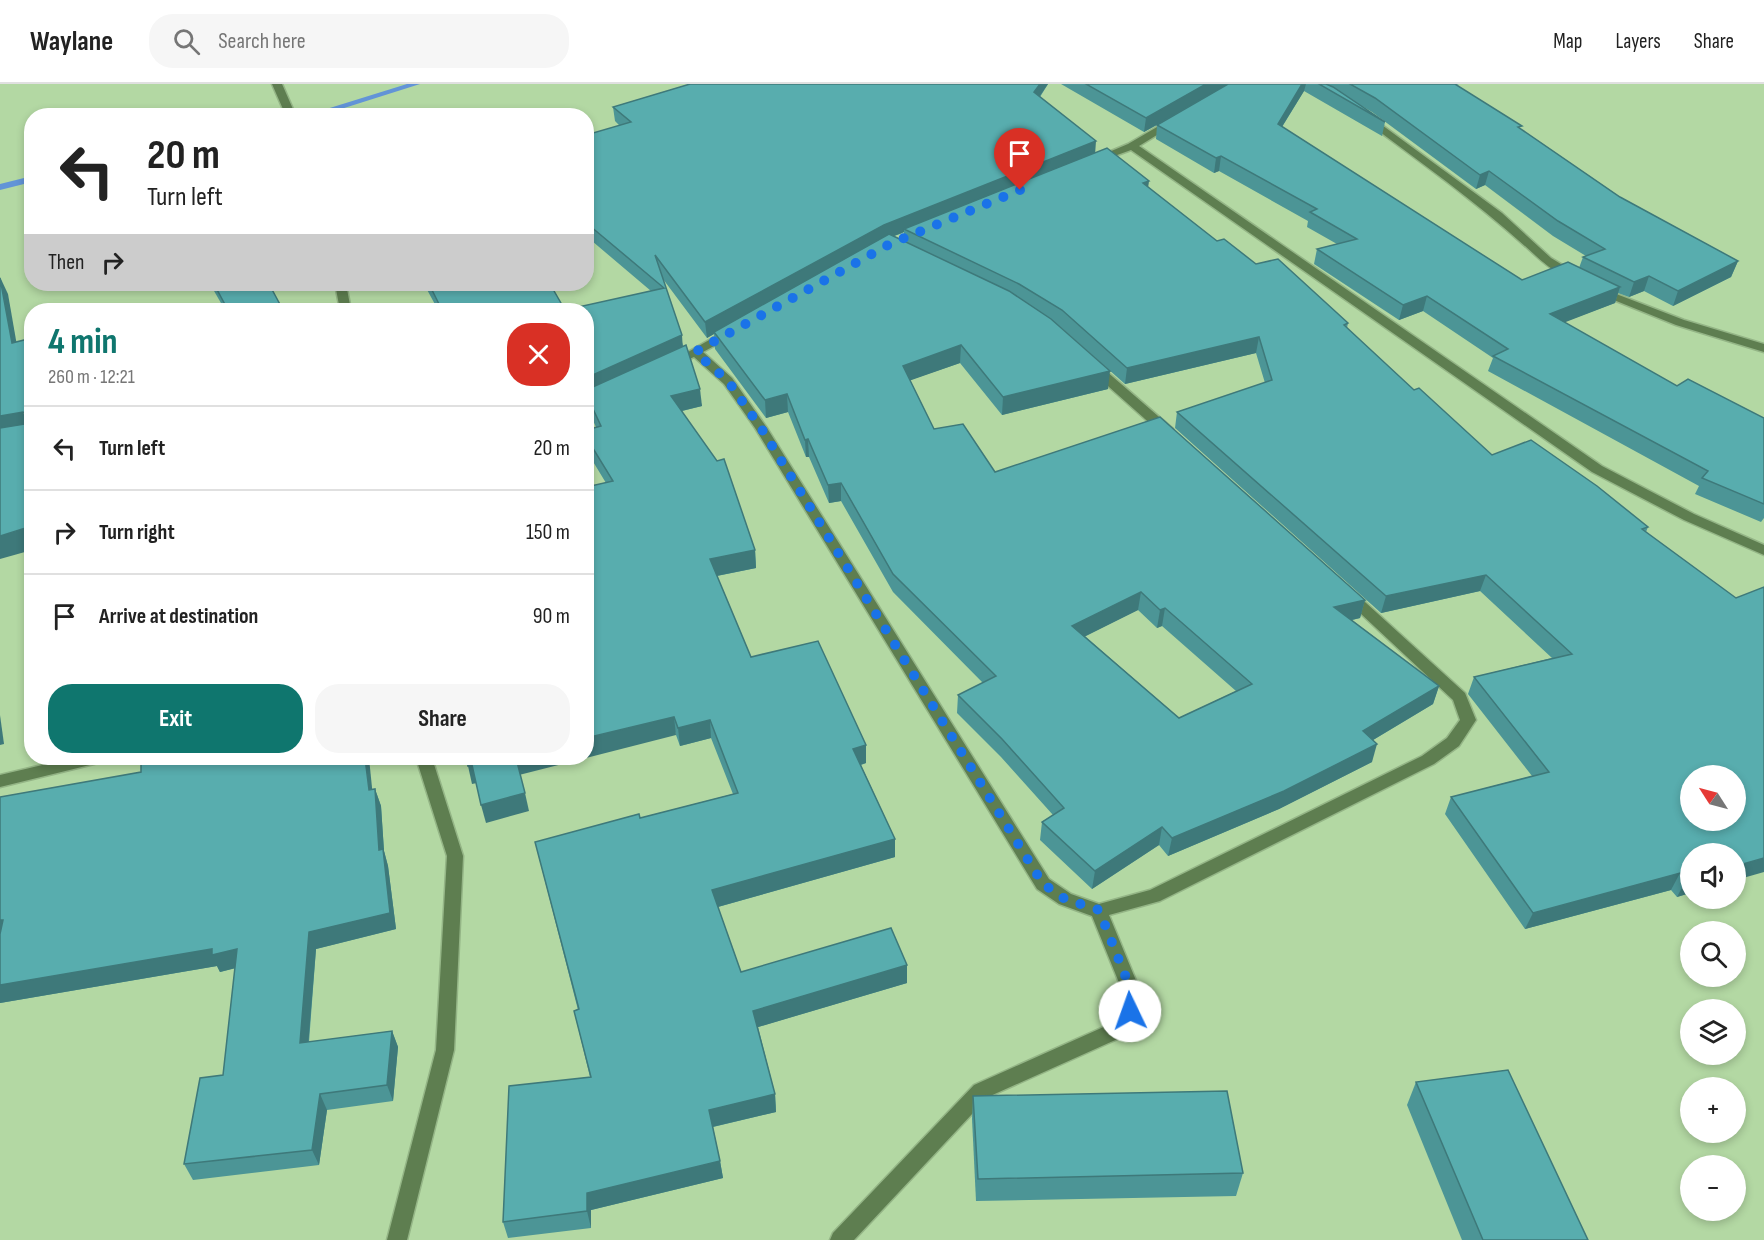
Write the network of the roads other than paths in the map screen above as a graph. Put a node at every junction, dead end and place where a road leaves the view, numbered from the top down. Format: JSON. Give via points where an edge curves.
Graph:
{"nodes":[{"id":1,"x":277,"y":84,"type":"edge"},
{"id":2,"x":288,"y":108,"type":"edge"},
{"id":3,"x":1362,"y":114,"type":"edge"},
{"id":4,"x":1181,"y":118,"type":"edge"},
{"id":5,"x":1132,"y":146,"type":"junction"},
{"id":6,"x":1087,"y":163,"type":"edge"},
{"id":7,"x":746,"y":324,"type":"edge"},
{"id":8,"x":1764,"y":348,"type":"edge"},
{"id":9,"x":695,"y":352,"type":"junction"},
{"id":10,"x":1080,"y":354,"type":"edge"},
{"id":11,"x":673,"y":362,"type":"edge"},
{"id":12,"x":1175,"y":438,"type":"edge"},
{"id":13,"x":1764,"y":550,"type":"edge"},
{"id":14,"x":1340,"y":586,"type":"edge"},
{"id":15,"x":65,"y":765,"type":"edge"},
{"id":16,"x":426,"y":765,"type":"edge"},
{"id":17,"x":0,"y":781,"type":"edge"},
{"id":18,"x":1099,"y":910,"type":"junction"},
{"id":19,"x":397,"y":1240,"type":"edge"},
{"id":20,"x":840,"y":1240,"type":"edge"}],
"edges":[{"from":1,"to":2,"type":"street"},
{"from":3,"to":8,"type":"street","via":[[1498,214],[1547,260],[1583,283],[1658,315]]},
{"from":4,"to":5,"type":"street"},
{"from":5,"to":6,"type":"street"},
{"from":5,"to":13,"type":"street","via":[[1597,469],[1689,517]]},
{"from":7,"to":9,"type":"street"},
{"from":9,"to":11,"type":"street"},
{"from":9,"to":18,"type":"street","via":[[728,381],[761,428],[1043,884],[1065,899]]},
{"from":10,"to":12,"type":"street"},
{"from":14,"to":18,"type":"street","via":[[1460,698],[1468,720],[1454,742],[1428,760],[1154,896]]},
{"from":15,"to":17,"type":"street"},
{"from":16,"to":19,"type":"street","via":[[455,856],[445,1050]]},
{"from":18,"to":20,"type":"street","via":[[1133,995],[1130,1011],[1115,1031],[981,1091]]}]}
